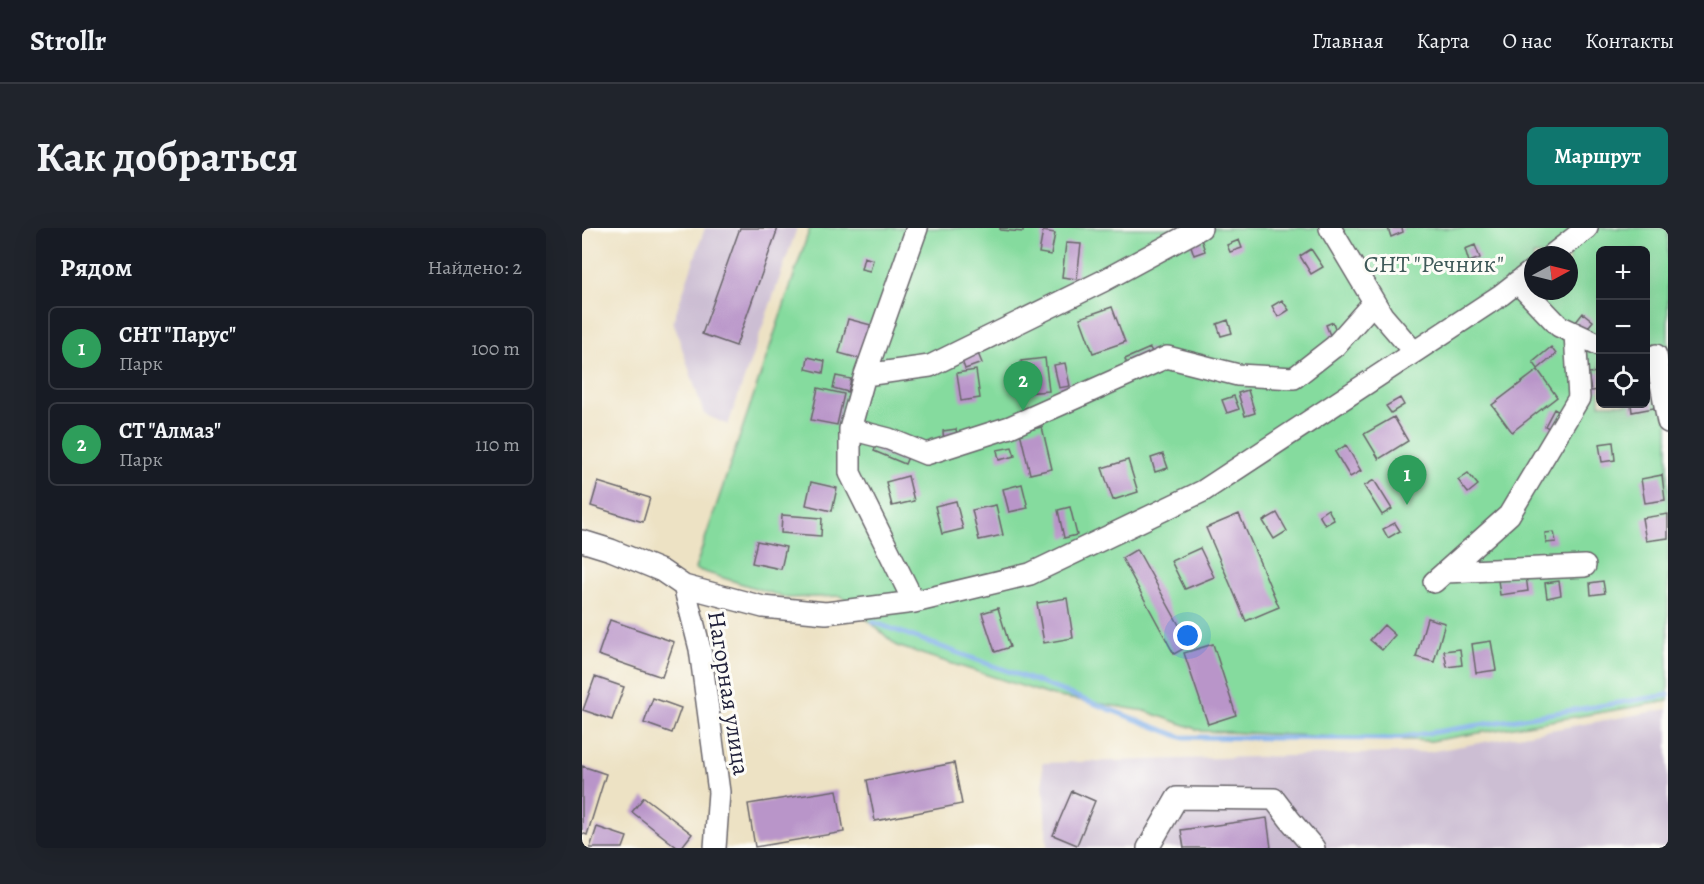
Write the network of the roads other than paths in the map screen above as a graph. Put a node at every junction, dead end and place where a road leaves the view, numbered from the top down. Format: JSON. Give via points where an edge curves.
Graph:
{"nodes":[{"id":1,"x":917,"y":228,"type":"edge"},
{"id":2,"x":1201,"y":228,"type":"edge"},
{"id":3,"x":1330,"y":228,"type":"edge"},
{"id":4,"x":1587,"y":228,"type":"edge"},
{"id":5,"x":1564,"y":246,"type":"edge"},
{"id":6,"x":1524,"y":277,"type":"edge"},
{"id":7,"x":1541,"y":300,"type":"edge"},
{"id":8,"x":1374,"y":302,"type":"junction"},
{"id":9,"x":1575,"y":334,"type":"junction"},
{"id":10,"x":1596,"y":343,"type":"edge"},
{"id":11,"x":1414,"y":352,"type":"junction"},
{"id":12,"x":1656,"y":355,"type":"edge"},
{"id":13,"x":865,"y":375,"type":"junction"},
{"id":14,"x":1668,"y":422,"type":"edge"},
{"id":15,"x":850,"y":429,"type":"junction"},
{"id":16,"x":582,"y":541,"type":"edge"},
{"id":17,"x":1585,"y":566,"type":"dead end"},
{"id":18,"x":684,"y":586,"type":"junction"},
{"id":19,"x":914,"y":602,"type":"junction"},
{"id":20,"x":715,"y":848,"type":"edge"},
{"id":21,"x":1148,"y":848,"type":"edge"},
{"id":22,"x":1314,"y":848,"type":"edge"}],
"edges":[{"from":1,"to":13,"type":"street"},
{"from":2,"to":13,"type":"street","via":[[930,366]]},
{"from":3,"to":8,"type":"street"},
{"from":4,"to":5,"type":"street"},
{"from":6,"to":11,"type":"street"},
{"from":7,"to":9,"type":"street","via":[[1559,326]]},
{"from":8,"to":11,"type":"street"},
{"from":8,"to":15,"type":"street","via":[[1335,345],[1294,378],[1238,375],[1167,357],[1010,427],[926,454]]},
{"from":9,"to":10,"type":"street"},
{"from":9,"to":17,"type":"street","via":[[1579,398],[1509,515],[1439,577]]},
{"from":11,"to":19,"type":"street","via":[[1203,491],[1030,574]]},
{"from":12,"to":14,"type":"street"},
{"from":13,"to":15,"type":"street"},
{"from":15,"to":19,"type":"street","via":[[850,473]]},
{"from":16,"to":18,"type":"street","name":"Нагорная улица","via":[[662,571]]},
{"from":18,"to":19,"type":"street","via":[[763,607],[826,613]]},
{"from":18,"to":20,"type":"street","name":"Нагорная улица","via":[[700,648],[719,792]]},
{"from":21,"to":22,"type":"street","via":[[1177,798],[1187,798],[1274,799]]}]}
